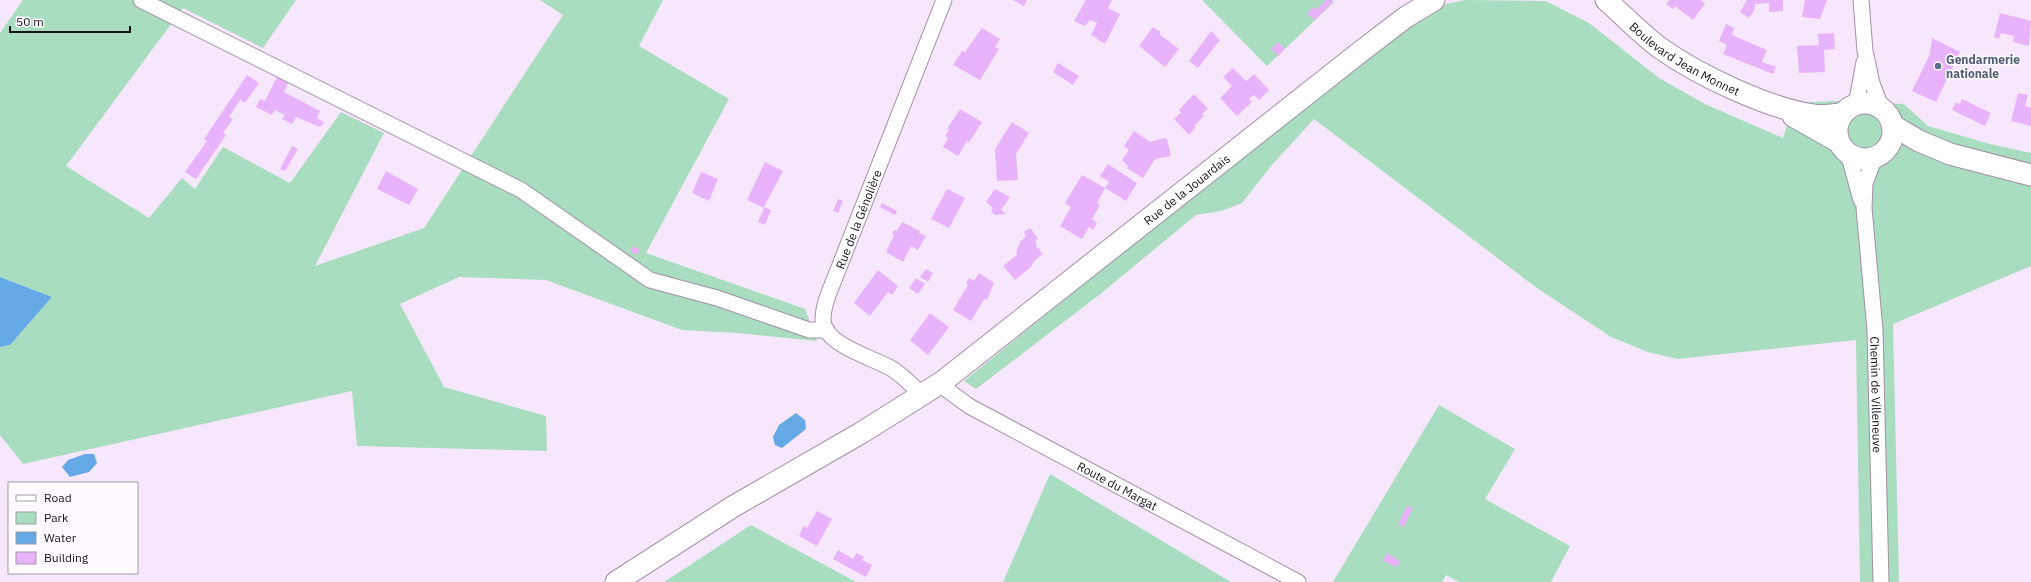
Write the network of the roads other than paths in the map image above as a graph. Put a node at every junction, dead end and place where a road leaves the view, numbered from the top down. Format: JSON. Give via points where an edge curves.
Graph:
{"nodes":[{"id":1,"x":140,"y":0,"type":"edge"},
{"id":2,"x":944,"y":0,"type":"edge"},
{"id":3,"x":1434,"y":0,"type":"edge"},
{"id":4,"x":1606,"y":0,"type":"edge"},
{"id":5,"x":1861,"y":0,"type":"edge"},
{"id":6,"x":1865,"y":51,"type":"junction"},
{"id":7,"x":1773,"y":104,"type":"junction"},
{"id":8,"x":1849,"y":109,"type":"junction"},
{"id":9,"x":1887,"y":117,"type":"junction"},
{"id":10,"x":1843,"y":148,"type":"junction"},
{"id":11,"x":1880,"y":154,"type":"junction"},
{"id":12,"x":1950,"y":154,"type":"junction"},
{"id":13,"x":2031,"y":175,"type":"edge"},
{"id":14,"x":1864,"y":208,"type":"junction"},
{"id":15,"x":826,"y":330,"type":"junction"},
{"id":16,"x":942,"y":382,"type":"junction"},
{"id":17,"x":922,"y":395,"type":"junction"},
{"id":18,"x":616,"y":582,"type":"edge"},
{"id":19,"x":1298,"y":582,"type":"edge"},
{"id":20,"x":1881,"y":582,"type":"edge"}],
"edges":[{"from":1,"to":15,"type":"street","via":[[521,190],[650,280],[717,298],[809,330]]},
{"from":2,"to":15,"type":"street","name":"Rue de la Génolière","via":[[824,307],[823,322]]},
{"from":3,"to":16,"type":"main road","name":"Rue de la Jouardais","via":[[1406,17],[1364,49]]},
{"from":4,"to":7,"type":"main road","name":"Boulevard Jean Monnet","via":[[1659,47],[1685,65]]},
{"from":5,"to":6,"type":"street"},
{"from":6,"to":8,"type":"street","via":[[1861,82]]},
{"from":6,"to":9,"type":"street","via":[[1872,83]]},
{"from":7,"to":8,"type":"main road","name":"Boulevard Jean Monnet","via":[[1814,116]]},
{"from":7,"to":10,"type":"main road","name":"Boulevard Jean Monnet"},
{"from":8,"to":9,"type":"main road","via":[[1865,103]]},
{"from":8,"to":10,"type":"main road","via":[[1837,128]]},
{"from":9,"to":11,"type":"main road","via":[[1893,134]]},
{"from":9,"to":12,"type":"main road","via":[[1919,141]]},
{"from":10,"to":11,"type":"main road","via":[[1860,159]]},
{"from":10,"to":14,"type":"street","name":"Chemin de Villeneuve"},
{"from":11,"to":12,"type":"main road","via":[[1918,150]]},
{"from":11,"to":14,"type":"street","name":"Chemin de Villeneuve","via":[[1865,183]]},
{"from":12,"to":13,"type":"main road"},
{"from":14,"to":20,"type":"street","name":"Chemin de Villeneuve","via":[[1875,330]]},
{"from":15,"to":17,"type":"street","via":[[839,343],[893,370]]},
{"from":16,"to":17,"type":"main road","name":"Rue de la Jouardais"},
{"from":16,"to":19,"type":"street","name":"Route du Margat","via":[[946,389],[969,406]]},
{"from":17,"to":18,"type":"main road","name":"Rue de la Jouardais","via":[[734,506]]}]}
